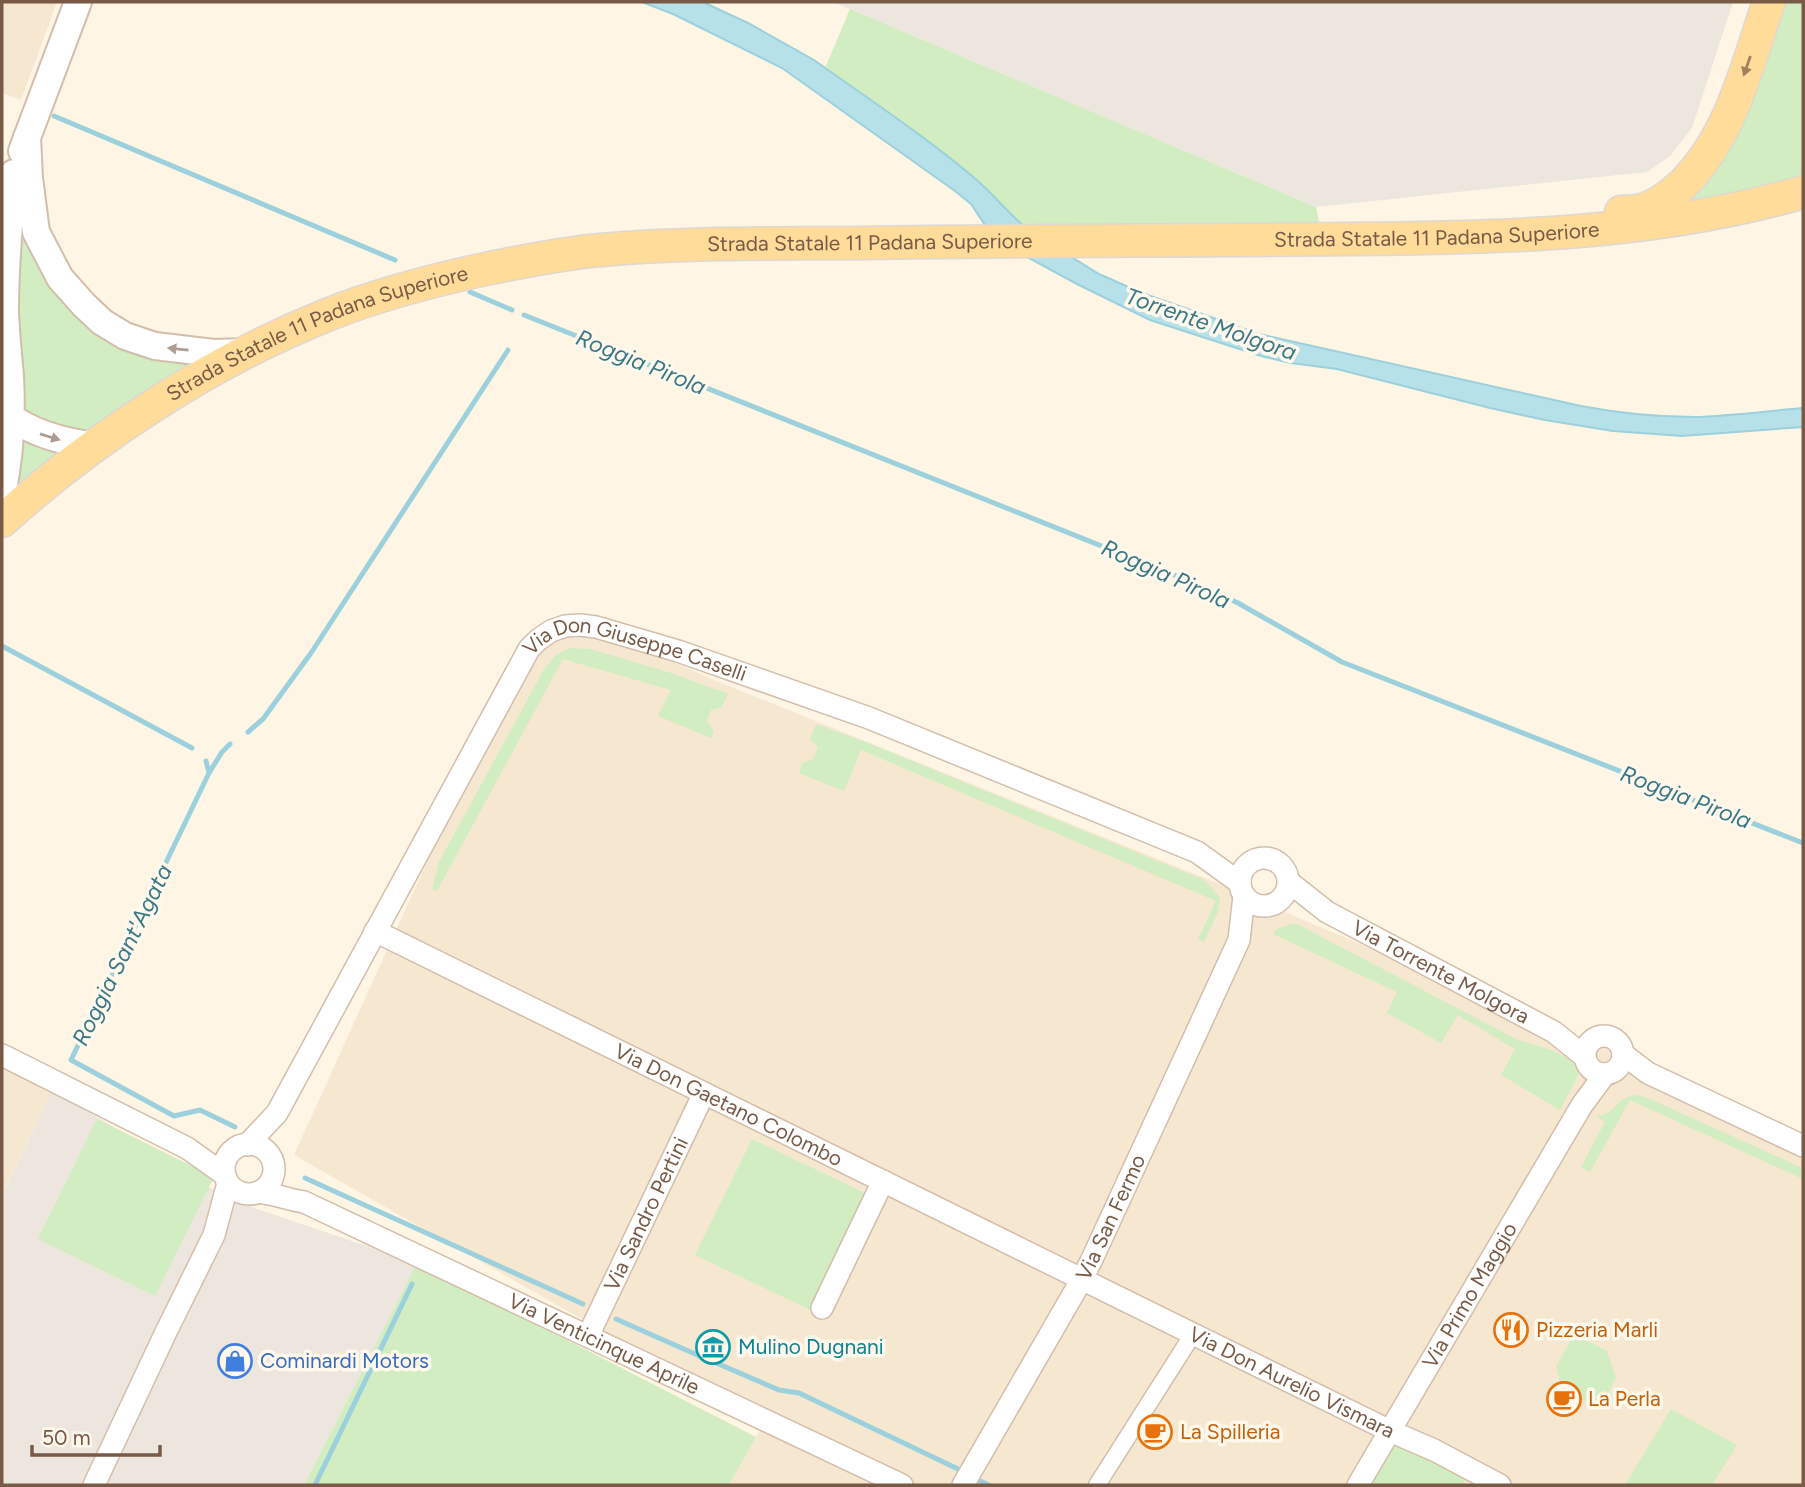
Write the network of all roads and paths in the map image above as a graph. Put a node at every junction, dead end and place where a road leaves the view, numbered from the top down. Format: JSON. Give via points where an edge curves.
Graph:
{"nodes":[{"id":1,"x":78,"y":2,"type":"edge"},
{"id":2,"x":1769,"y":2,"type":"edge"},
{"id":3,"x":27,"y":137,"type":"junction"},
{"id":4,"x":1803,"y":192,"type":"edge"},
{"id":5,"x":4,"y":219,"type":"edge"},
{"id":6,"x":1416,"y":239,"type":"junction"},
{"id":7,"x":246,"y":352,"type":"junction"},
{"id":8,"x":6,"y":414,"type":"edge"},
{"id":9,"x":95,"y":446,"type":"junction"},
{"id":10,"x":2,"y":494,"type":"edge"},
{"id":11,"x":2,"y":521,"type":"edge"},
{"id":12,"x":1197,"y":852,"type":"junction"},
{"id":13,"x":1256,"y":859,"type":"junction"},
{"id":14,"x":1289,"y":882,"type":"junction"},
{"id":15,"x":1242,"y":890,"type":"junction"},
{"id":16,"x":1274,"y":904,"type":"junction"},
{"id":17,"x":1327,"y":912,"type":"junction"},
{"id":18,"x":375,"y":931,"type":"junction"},
{"id":19,"x":1239,"y":940,"type":"junction"},
{"id":20,"x":2,"y":1055,"type":"edge"},
{"id":21,"x":1602,"y":1060,"type":"junction"},
{"id":22,"x":704,"y":1093,"type":"junction"},
{"id":23,"x":277,"y":1113,"type":"junction"},
{"id":24,"x":1803,"y":1146,"type":"edge"},
{"id":25,"x":242,"y":1147,"type":"junction"},
{"id":26,"x":187,"y":1148,"type":"junction"},
{"id":27,"x":272,"y":1164,"type":"junction"},
{"id":28,"x":226,"y":1179,"type":"junction"},
{"id":29,"x":883,"y":1181,"type":"junction"},
{"id":30,"x":255,"y":1193,"type":"junction"},
{"id":31,"x":304,"y":1202,"type":"junction"},
{"id":32,"x":214,"y":1235,"type":"junction"},
{"id":33,"x":1082,"y":1279,"type":"junction"},
{"id":34,"x":822,"y":1308,"type":"dead end"},
{"id":35,"x":1193,"y":1334,"type":"junction"},
{"id":36,"x":588,"y":1336,"type":"junction"},
{"id":37,"x":1390,"y":1432,"type":"junction"},
{"id":38,"x":864,"y":1477,"type":"edge"},
{"id":39,"x":94,"y":1485,"type":"edge"},
{"id":40,"x":902,"y":1485,"type":"edge"},
{"id":41,"x":963,"y":1485,"type":"edge"},
{"id":42,"x":1097,"y":1485,"type":"edge"},
{"id":43,"x":1358,"y":1485,"type":"edge"},
{"id":44,"x":1500,"y":1485,"type":"edge"}],
"edges":[{"from":1,"to":3,"type":"street"},
{"from":2,"to":6,"type":"main road","one_way":true,"via":[[1730,116],[1699,167],[1674,193],[1638,211],[1485,219]]},
{"from":3,"to":5,"type":"street"},
{"from":7,"to":3,"type":"street","one_way":true,"via":[[155,346],[102,323],[60,278],[36,232]]},
{"from":4,"to":6,"type":"main road","name":"Strada Statale 11 Padana Superiore","via":[[1644,226]]},
{"from":5,"to":8,"type":"street","via":[[10,379]]},
{"from":6,"to":7,"type":"main road","name":"Strada Statale 11 Padana Superiore","via":[[996,240],[598,250],[425,283],[328,314]]},
{"from":7,"to":9,"type":"main road","name":"Strada Statale 11 Padana Superiore"},
{"from":8,"to":9,"type":"street","one_way":true,"via":[[49,437]]},
{"from":8,"to":10,"type":"street","via":[[8,450]]},
{"from":9,"to":11,"type":"main road","name":"Strada Statale 11 Padana Superiore"},
{"from":12,"to":13,"type":"street","name":"Via Don Giuseppe Caselli"},
{"from":12,"to":15,"type":"street","name":"Via Don Giuseppe Caselli"},
{"from":12,"to":18,"type":"street","name":"Via Don Giuseppe Caselli","via":[[869,718],[678,651],[596,627],[570,625],[551,631],[529,649]]},
{"from":13,"to":14,"type":"street","name":"Via Torrente Molgora","via":[[1278,862]]},
{"from":13,"to":15,"type":"street","via":[[1240,876]]},
{"from":14,"to":16,"type":"street","via":[[1284,897]]},
{"from":14,"to":17,"type":"street","name":"Via Torrente Molgora"},
{"from":15,"to":16,"type":"street","name":"Via Torrente Molgora","via":[[1253,904]]},
{"from":15,"to":19,"type":"street"},
{"from":16,"to":17,"type":"street","name":"Via Torrente Molgora"},
{"from":16,"to":19,"type":"street"},
{"from":17,"to":21,"type":"street","name":"Via Torrente Molgora"},
{"from":18,"to":22,"type":"street","name":"Via Don Gaetano Colombo"},
{"from":18,"to":23,"type":"street","name":"Via Don Giuseppe Caselli"},
{"from":19,"to":33,"type":"street","name":"Via San Fermo"},
{"from":20,"to":26,"type":"street"},
{"from":21,"to":24,"type":"street","name":"Via Torrente Molgora","via":[[1648,1073]]},
{"from":21,"to":37,"type":"street","name":"Via Primo Maggio","via":[[1582,1105]]},
{"from":22,"to":29,"type":"street","name":"Via Don Gaetano Colombo"},
{"from":22,"to":36,"type":"street","name":"Via Sandro Pertini"},
{"from":23,"to":25,"type":"street","name":"Via Don Giuseppe Caselli"},
{"from":23,"to":27,"type":"street","name":"Via Don Giuseppe Caselli","via":[[270,1146]]},
{"from":25,"to":26,"type":"street"},
{"from":25,"to":27,"type":"street","via":[[261,1148]]},
{"from":25,"to":28,"type":"street","via":[[226,1160]]},
{"from":26,"to":28,"type":"street"},
{"from":27,"to":30,"type":"street","via":[[269,1183]]},
{"from":27,"to":31,"type":"street","name":"Via Venticinque Aprile"},
{"from":28,"to":30,"type":"street","via":[[241,1193]]},
{"from":28,"to":32,"type":"street"},
{"from":29,"to":33,"type":"street","name":"Via Don Gaetano Colombo"},
{"from":29,"to":34,"type":"street"},
{"from":30,"to":31,"type":"street","name":"Via Venticinque Aprile"},
{"from":30,"to":32,"type":"street"},
{"from":31,"to":36,"type":"street","name":"Via Venticinque Aprile"},
{"from":32,"to":39,"type":"street"},
{"from":33,"to":35,"type":"street","name":"Via Don Aurelio Vismara"},
{"from":33,"to":41,"type":"street","name":"Via San Fermo"},
{"from":35,"to":37,"type":"street","name":"Via Don Aurelio Vismara"},
{"from":35,"to":42,"type":"street"},
{"from":36,"to":38,"type":"street","name":"Via Venticinque Aprile"},
{"from":37,"to":43,"type":"street","name":"Via Primo Maggio"},
{"from":37,"to":44,"type":"street","name":"Via Don Aurelio Vismara"},
{"from":38,"to":40,"type":"street","name":"Via Venticinque Aprile"}]}
